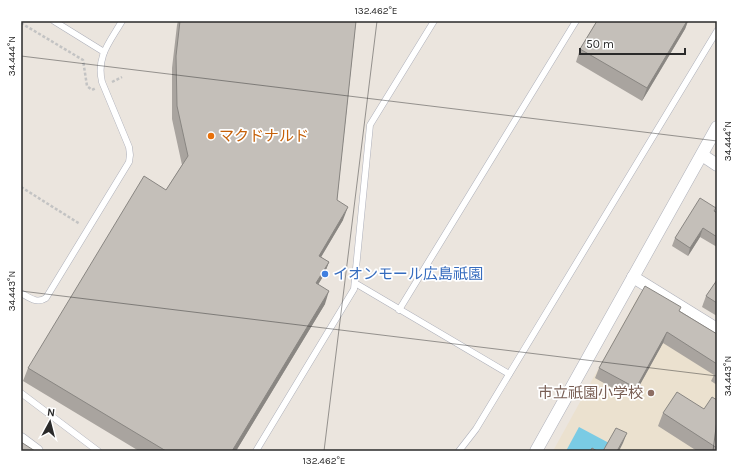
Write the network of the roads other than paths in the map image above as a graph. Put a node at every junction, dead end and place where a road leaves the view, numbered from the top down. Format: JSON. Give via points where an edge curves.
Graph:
{"nodes":[{"id":1,"x":54,"y":21,"type":"edge"},
{"id":2,"x":122,"y":21,"type":"edge"},
{"id":3,"x":434,"y":21,"type":"edge"},
{"id":4,"x":576,"y":21,"type":"edge"},
{"id":5,"x":717,"y":31,"type":"edge"},
{"id":6,"x":104,"y":52,"type":"junction"},
{"id":7,"x":717,"y":127,"type":"edge"},
{"id":8,"x":702,"y":155,"type":"junction"},
{"id":9,"x":717,"y":165,"type":"edge"},
{"id":10,"x":632,"y":277,"type":"junction"},
{"id":11,"x":355,"y":283,"type":"junction"},
{"id":12,"x":21,"y":292,"type":"edge"},
{"id":13,"x":399,"y":310,"type":"junction"},
{"id":14,"x":717,"y":329,"type":"edge"},
{"id":15,"x":509,"y":374,"type":"junction"},
{"id":16,"x":21,"y":393,"type":"edge"},
{"id":17,"x":21,"y":439,"type":"edge"},
{"id":18,"x":37,"y":451,"type":"edge"},
{"id":19,"x":98,"y":451,"type":"edge"},
{"id":20,"x":256,"y":451,"type":"edge"},
{"id":21,"x":459,"y":451,"type":"edge"},
{"id":22,"x":536,"y":451,"type":"edge"}],
"edges":[{"from":1,"to":6,"type":"lane"},
{"from":2,"to":6,"type":"lane"},
{"from":3,"to":11,"type":"lane","via":[[370,125]]},
{"from":4,"to":13,"type":"lane"},
{"from":5,"to":15,"type":"lane"},
{"from":6,"to":12,"type":"lane","via":[[100,71],[129,147],[129,162],[46,298],[37,301]]},
{"from":7,"to":8,"type":"street"},
{"from":8,"to":9,"type":"street"},
{"from":8,"to":10,"type":"street"},
{"from":10,"to":14,"type":"street"},
{"from":10,"to":22,"type":"street"},
{"from":11,"to":13,"type":"lane"},
{"from":11,"to":20,"type":"lane","via":[[354,289]]},
{"from":13,"to":15,"type":"lane"},
{"from":15,"to":21,"type":"lane","via":[[476,429]]},
{"from":16,"to":19,"type":"lane"},
{"from":17,"to":18,"type":"street"}]}
